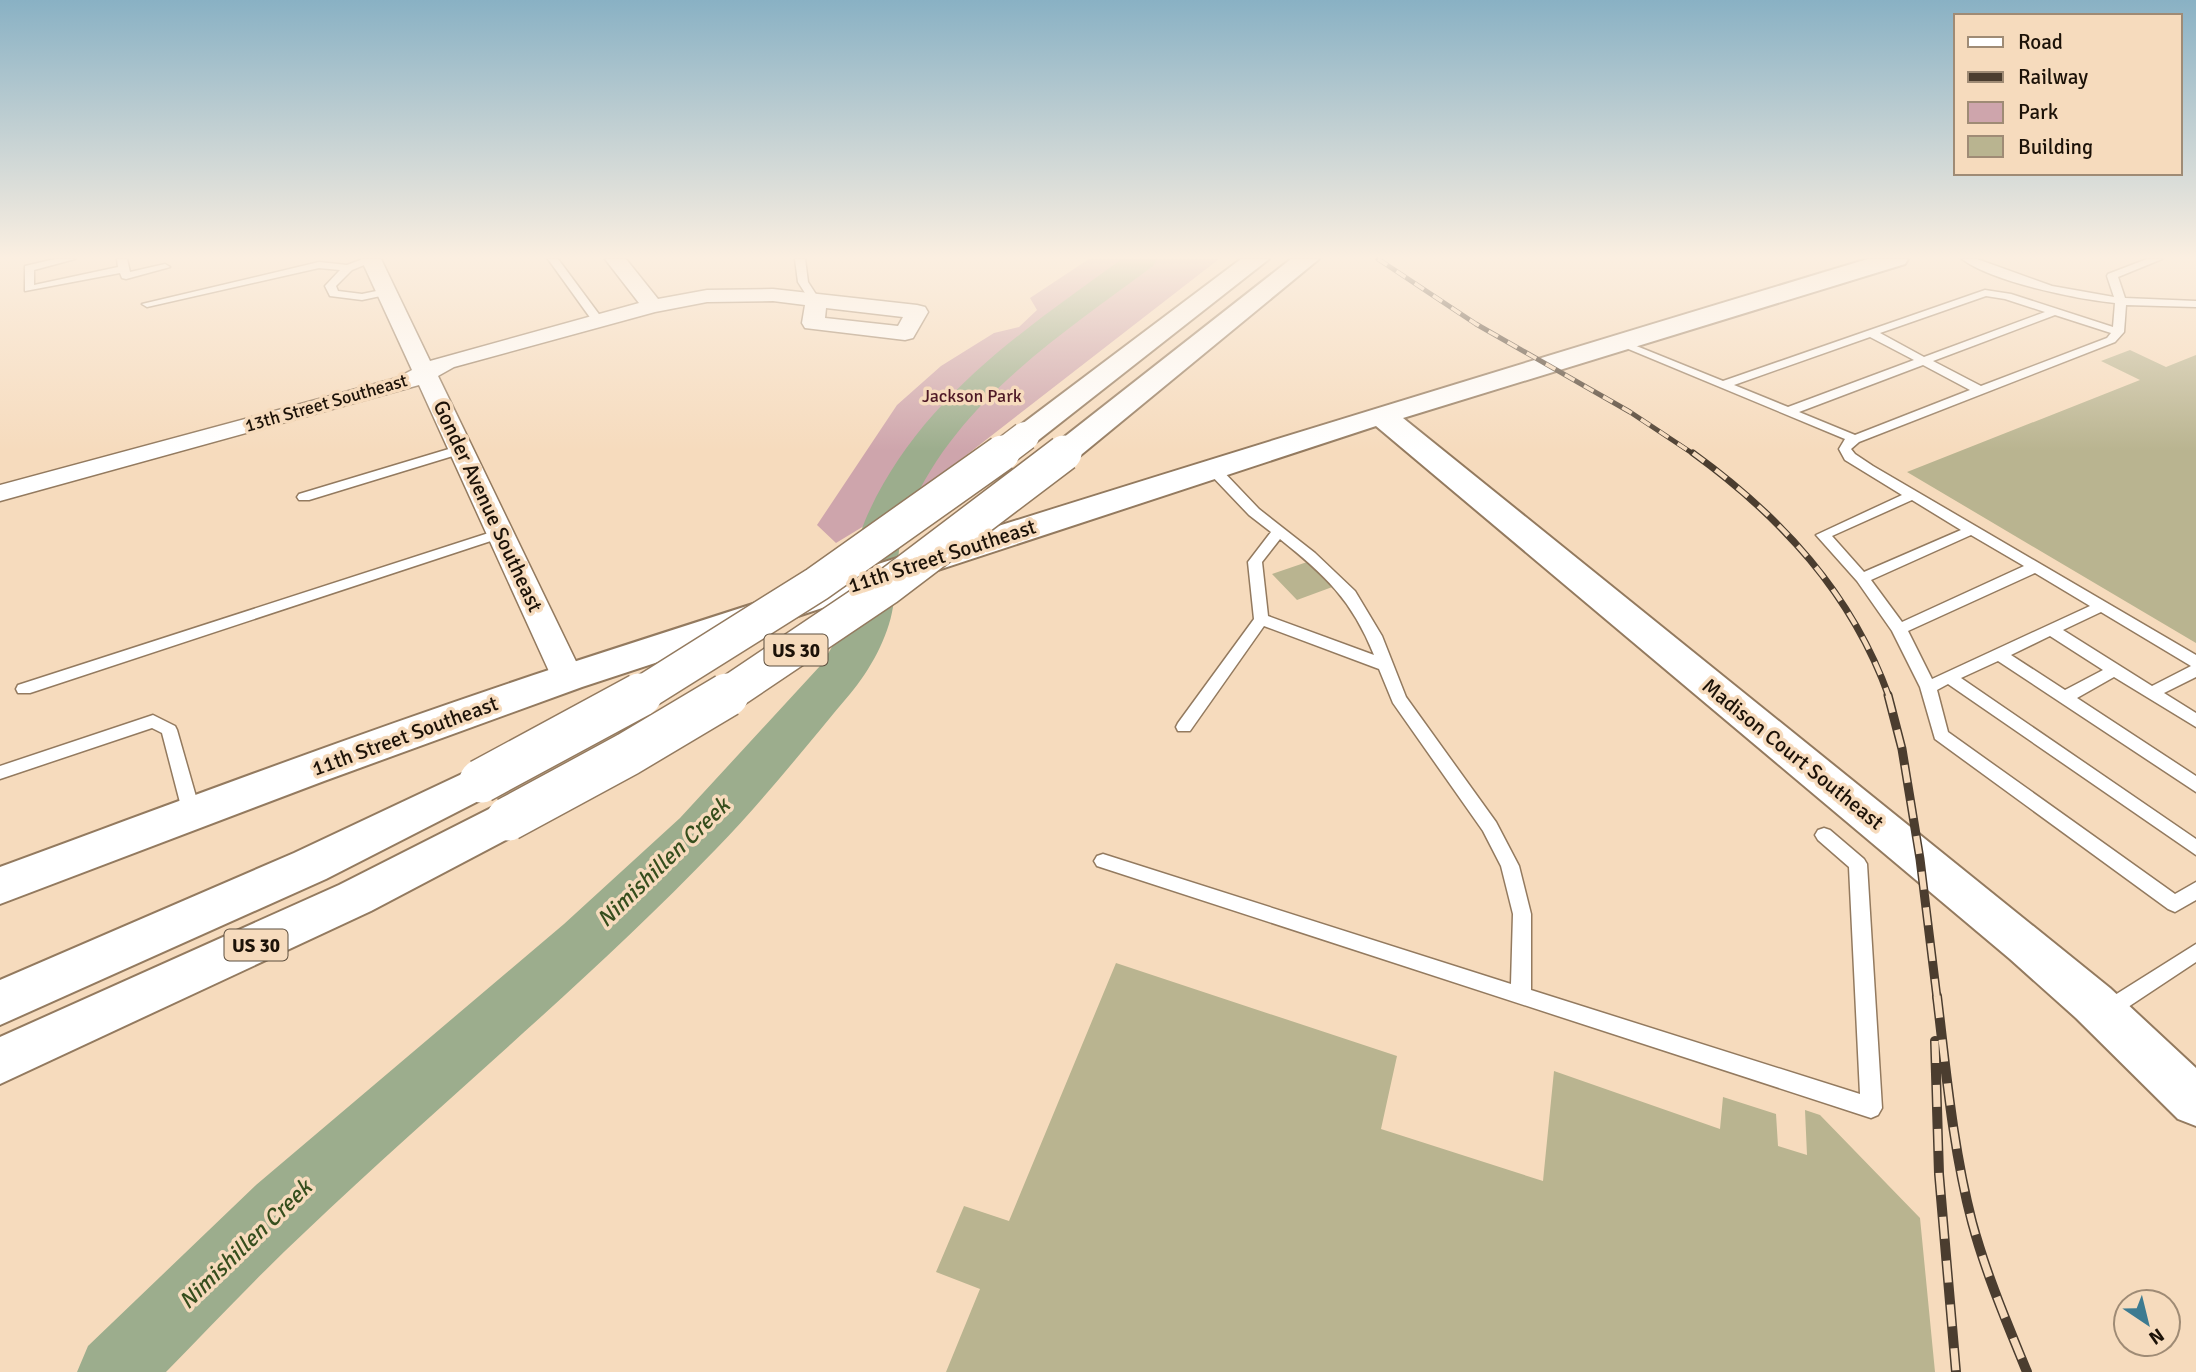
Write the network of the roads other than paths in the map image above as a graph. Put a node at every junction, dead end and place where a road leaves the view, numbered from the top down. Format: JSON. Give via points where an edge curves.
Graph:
{"nodes":[{"id":1,"x":401,"y":323,"type":"edge"},
{"id":2,"x":590,"y":323,"type":"edge"},
{"id":3,"x":1148,"y":323,"type":"edge"},
{"id":4,"x":1172,"y":323,"type":"edge"},
{"id":5,"x":1247,"y":323,"type":"edge"},
{"id":6,"x":1686,"y":323,"type":"edge"},
{"id":7,"x":1900,"y":323,"type":"edge"},
{"id":8,"x":2025,"y":323,"type":"edge"},
{"id":9,"x":2089,"y":323,"type":"edge"},
{"id":10,"x":2119,"y":323,"type":"edge"},
{"id":11,"x":2118,"y":332,"type":"junction"},
{"id":12,"x":1871,"y":333,"type":"junction"},
{"id":13,"x":1620,"y":343,"type":"junction"},
{"id":14,"x":1923,"y":361,"type":"junction"},
{"id":15,"x":425,"y":373,"type":"junction"},
{"id":16,"x":1723,"y":385,"type":"junction"},
{"id":17,"x":1084,"y":390,"type":"junction"},
{"id":18,"x":1981,"y":391,"type":"junction"},
{"id":19,"x":1787,"y":412,"type":"junction"},
{"id":20,"x":1381,"y":415,"type":"junction"},
{"id":21,"x":1855,"y":439,"type":"junction"},
{"id":22,"x":462,"y":449,"type":"junction"},
{"id":23,"x":1213,"y":469,"type":"junction"},
{"id":24,"x":0,"y":493,"type":"edge"},
{"id":25,"x":1912,"y":495,"type":"junction"},
{"id":26,"x":304,"y":497,"type":"dead end"},
{"id":27,"x":1972,"y":530,"type":"junction"},
{"id":28,"x":1278,"y":532,"type":"junction"},
{"id":29,"x":501,"y":533,"type":"junction"},
{"id":30,"x":2035,"y":567,"type":"junction"},
{"id":31,"x":1862,"y":578,"type":"junction"},
{"id":32,"x":2102,"y":606,"type":"junction"},
{"id":33,"x":1261,"y":619,"type":"junction"},
{"id":34,"x":1899,"y":629,"type":"junction"},
{"id":35,"x":2051,"y":630,"type":"junction"},
{"id":36,"x":1999,"y":654,"type":"junction"},
{"id":37,"x":2196,"y":662,"type":"edge"},
{"id":38,"x":1385,"y":665,"type":"junction"},
{"id":39,"x":2115,"y":670,"type":"junction"},
{"id":40,"x":2196,"y":670,"type":"edge"},
{"id":41,"x":1949,"y":677,"type":"junction"},
{"id":42,"x":568,"y":678,"type":"junction"},
{"id":43,"x":1928,"y":687,"type":"junction"},
{"id":44,"x":24,"y":689,"type":"dead end"},
{"id":45,"x":2151,"y":693,"type":"junction"},
{"id":46,"x":2065,"y":697,"type":"junction"},
{"id":47,"x":2196,"y":721,"type":"edge"},
{"id":48,"x":1184,"y":727,"type":"dead end"},
{"id":49,"x":0,"y":773,"type":"edge"},
{"id":50,"x":2196,"y":785,"type":"edge"},
{"id":51,"x":192,"y":814,"type":"junction"},
{"id":52,"x":1824,"y":835,"type":"dead end"},
{"id":53,"x":2196,"y":848,"type":"edge"},
{"id":54,"x":1103,"y":861,"type":"dead end"},
{"id":55,"x":0,"y":886,"type":"edge"},
{"id":56,"x":2196,"y":890,"type":"edge"},
{"id":57,"x":2196,"y":952,"type":"edge"},
{"id":58,"x":1521,"y":995,"type":"junction"},
{"id":59,"x":0,"y":1003,"type":"edge"},
{"id":60,"x":2104,"y":1013,"type":"junction"},
{"id":61,"x":0,"y":1061,"type":"edge"},
{"id":62,"x":2196,"y":1102,"type":"edge"}],
"edges":[{"from":1,"to":15,"type":"street","name":"Gonder Avenue Southeast"},
{"from":2,"to":15,"type":"street","name":"13th Street Southeast","via":[[446,362]]},
{"from":3,"to":17,"type":"main road"},
{"from":4,"to":17,"type":"main road","number":"US 30"},
{"from":5,"to":61,"type":"main road","number":"US 30","bridge":true,"via":[[1172,386],[1118,409],[936,552],[776,664],[641,747],[343,904]]},
{"from":6,"to":13,"type":"main road","name":"11th Street Southeast"},
{"from":7,"to":12,"type":"lane"},
{"from":8,"to":14,"type":"lane"},
{"from":9,"to":11,"type":"lane"},
{"from":10,"to":11,"type":"lane"},
{"from":11,"to":18,"type":"lane","via":[[2108,342]]},
{"from":12,"to":14,"type":"lane"},
{"from":12,"to":16,"type":"lane"},
{"from":13,"to":16,"type":"lane"},
{"from":13,"to":20,"type":"main road","name":"11th Street Southeast"},
{"from":14,"to":18,"type":"lane"},
{"from":14,"to":19,"type":"lane"},
{"from":15,"to":22,"type":"street","name":"Gonder Avenue Southeast"},
{"from":15,"to":24,"type":"street","name":"13th Street Southeast","via":[[405,383]]},
{"from":16,"to":19,"type":"lane"},
{"from":17,"to":59,"type":"main road","number":"US 30","bridge":true,"via":[[871,549],[743,633],[603,716],[310,866]]},
{"from":18,"to":21,"type":"lane"},
{"from":19,"to":21,"type":"lane"},
{"from":20,"to":23,"type":"main road","name":"11th Street Southeast"},
{"from":20,"to":60,"type":"main road","name":"Madison Court Southeast"},
{"from":21,"to":25,"type":"lane","via":[[1845,447],[1850,457]]},
{"from":22,"to":26,"type":"lane"},
{"from":22,"to":29,"type":"street","name":"Gonder Avenue Southeast"},
{"from":23,"to":28,"type":"lane"},
{"from":23,"to":42,"type":"main road","name":"11th Street Southeast","bridge":true},
{"from":25,"to":27,"type":"lane"},
{"from":25,"to":31,"type":"lane","via":[[1822,535]]},
{"from":27,"to":30,"type":"lane"},
{"from":27,"to":31,"type":"lane"},
{"from":28,"to":33,"type":"lane","via":[[1255,562]]},
{"from":28,"to":38,"type":"lane","via":[[1350,594]]},
{"from":29,"to":42,"type":"street","name":"Gonder Avenue Southeast"},
{"from":29,"to":44,"type":"lane"},
{"from":30,"to":32,"type":"lane"},
{"from":30,"to":34,"type":"lane"},
{"from":31,"to":34,"type":"lane"},
{"from":32,"to":35,"type":"lane"},
{"from":32,"to":37,"type":"lane"},
{"from":33,"to":38,"type":"lane"},
{"from":33,"to":48,"type":"lane"},
{"from":34,"to":43,"type":"lane"},
{"from":35,"to":36,"type":"lane"},
{"from":35,"to":39,"type":"lane"},
{"from":36,"to":41,"type":"lane"},
{"from":36,"to":46,"type":"lane"},
{"from":38,"to":58,"type":"lane","via":[[1399,699],[1485,819],[1510,866],[1522,914]]},
{"from":39,"to":45,"type":"lane"},
{"from":39,"to":46,"type":"lane"},
{"from":40,"to":45,"type":"lane"},
{"from":41,"to":43,"type":"lane"},
{"from":41,"to":53,"type":"lane"},
{"from":42,"to":51,"type":"main road","name":"11th Street Southeast"},
{"from":43,"to":56,"type":"lane","via":[[1941,735],[2175,904]]},
{"from":45,"to":47,"type":"lane"},
{"from":46,"to":50,"type":"lane"},
{"from":49,"to":51,"type":"lane","via":[[153,721],[169,730]]},
{"from":51,"to":55,"type":"main road","name":"11th Street Southeast"},
{"from":52,"to":58,"type":"lane","via":[[1858,864],[1871,1108]]},
{"from":54,"to":58,"type":"lane"},
{"from":57,"to":60,"type":"lane"},
{"from":60,"to":62,"type":"main road","name":"Madison Court Southeast"}]}
